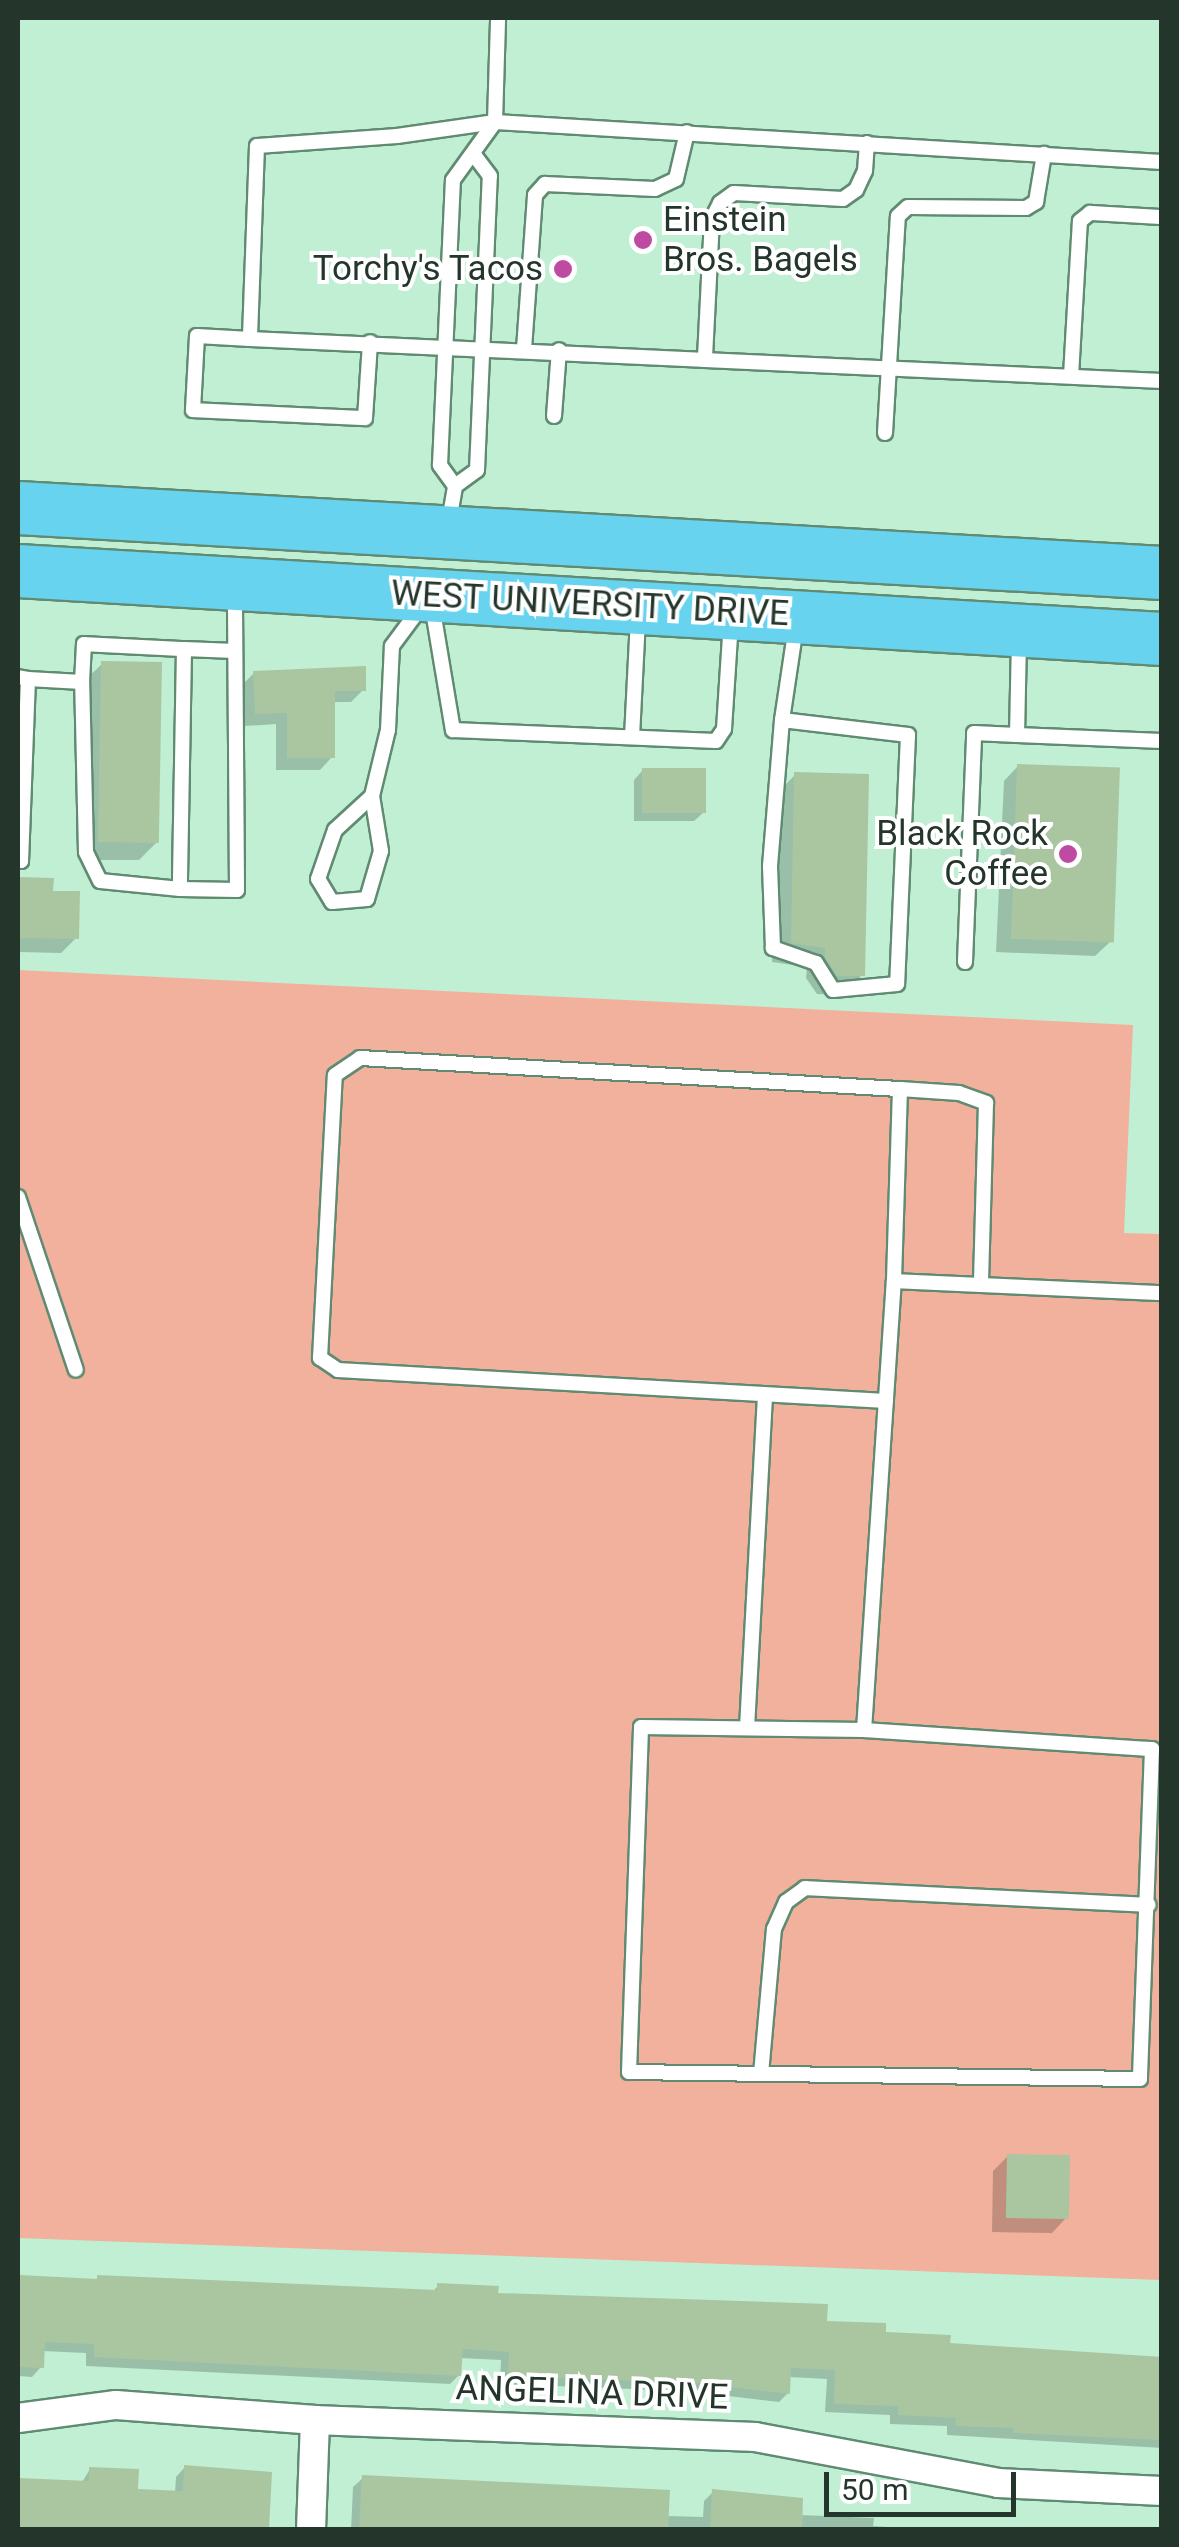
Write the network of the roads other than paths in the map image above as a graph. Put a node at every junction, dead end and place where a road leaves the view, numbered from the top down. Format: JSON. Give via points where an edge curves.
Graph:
{"nodes":[{"id":1,"x":498,"y":18,"type":"edge"},
{"id":2,"x":495,"y":122,"type":"junction"},
{"id":3,"x":687,"y":132,"type":"junction"},
{"id":4,"x":867,"y":143,"type":"junction"},
{"id":5,"x":1044,"y":154,"type":"junction"},
{"id":6,"x":474,"y":155,"type":"junction"},
{"id":7,"x":1162,"y":162,"type":"edge"},
{"id":8,"x":1162,"y":217,"type":"edge"},
{"id":9,"x":250,"y":339,"type":"junction"},
{"id":10,"x":370,"y":342,"type":"junction"},
{"id":11,"x":447,"y":345,"type":"junction"},
{"id":12,"x":483,"y":347,"type":"junction"},
{"id":13,"x":524,"y":349,"type":"junction"},
{"id":14,"x":559,"y":350,"type":"junction"},
{"id":15,"x":704,"y":357,"type":"junction"},
{"id":16,"x":886,"y":366,"type":"junction"},
{"id":17,"x":1072,"y":376,"type":"junction"},
{"id":18,"x":1162,"y":381,"type":"edge"},
{"id":19,"x":554,"y":416,"type":"dead end"},
{"id":20,"x":885,"y":433,"type":"dead end"},
{"id":21,"x":18,"y":508,"type":"edge"},
{"id":22,"x":451,"y":508,"type":"junction"},
{"id":23,"x":18,"y":571,"type":"edge"},
{"id":24,"x":1162,"y":574,"type":"edge"},
{"id":25,"x":236,"y":584,"type":"junction"},
{"id":26,"x":430,"y":594,"type":"junction"},
{"id":27,"x":638,"y":608,"type":"junction"},
{"id":28,"x":1162,"y":608,"type":"edge"},
{"id":29,"x":732,"y":613,"type":"junction"},
{"id":30,"x":798,"y":616,"type":"junction"},
{"id":31,"x":1019,"y":631,"type":"junction"},
{"id":32,"x":1162,"y":639,"type":"edge"},
{"id":33,"x":184,"y":648,"type":"junction"},
{"id":34,"x":236,"y":651,"type":"junction"},
{"id":35,"x":23,"y":678,"type":"edge"},
{"id":36,"x":82,"y":682,"type":"junction"},
{"id":37,"x":782,"y":720,"type":"junction"},
{"id":38,"x":1017,"y":735,"type":"junction"},
{"id":39,"x":632,"y":738,"type":"junction"},
{"id":40,"x":1162,"y":740,"type":"edge"},
{"id":41,"x":372,"y":796,"type":"junction"},
{"id":42,"x":18,"y":861,"type":"edge"},
{"id":43,"x":180,"y":889,"type":"junction"},
{"id":44,"x":965,"y":962,"type":"dead end"},
{"id":45,"x":900,"y":1089,"type":"junction"},
{"id":46,"x":18,"y":1197,"type":"edge"},
{"id":47,"x":894,"y":1282,"type":"junction"},
{"id":48,"x":980,"y":1285,"type":"junction"},
{"id":49,"x":1162,"y":1293,"type":"edge"},
{"id":50,"x":76,"y":1370,"type":"dead end"},
{"id":51,"x":765,"y":1394,"type":"junction"},
{"id":52,"x":886,"y":1401,"type":"junction"},
{"id":53,"x":748,"y":1728,"type":"junction"},
{"id":54,"x":864,"y":1730,"type":"junction"},
{"id":55,"x":1157,"y":1749,"type":"edge"},
{"id":56,"x":1149,"y":1904,"type":"junction"},
{"id":57,"x":762,"y":2074,"type":"junction"},
{"id":58,"x":18,"y":2418,"type":"edge"},
{"id":59,"x":315,"y":2420,"type":"junction"},
{"id":60,"x":1162,"y":2491,"type":"edge"},
{"id":61,"x":312,"y":2530,"type":"edge"}],
"edges":[{"from":1,"to":2,"type":"lane"},
{"from":2,"to":3,"type":"lane"},
{"from":2,"to":6,"type":"lane"},
{"from":2,"to":9,"type":"lane","via":[[257,146]]},
{"from":3,"to":4,"type":"lane"},
{"from":3,"to":13,"type":"lane","via":[[676,179],[654,189],[546,184],[536,195]]},
{"from":4,"to":5,"type":"lane"},
{"from":4,"to":15,"type":"lane","via":[[866,171],[842,199],[734,193],[720,203],[712,219]]},
{"from":5,"to":7,"type":"lane"},
{"from":5,"to":16,"type":"lane","via":[[1036,202],[1026,208],[908,208],[898,216]]},
{"from":6,"to":11,"type":"lane","via":[[453,180]]},
{"from":6,"to":12,"type":"lane","via":[[490,176]]},
{"from":8,"to":17,"type":"lane","via":[[1090,213],[1080,222]]},
{"from":9,"to":10,"type":"lane"},
{"from":9,"to":10,"type":"lane","via":[[197,336],[193,410],[365,418]]},
{"from":10,"to":11,"type":"lane"},
{"from":11,"to":12,"type":"lane"},
{"from":11,"to":22,"type":"lane","via":[[440,465]]},
{"from":12,"to":13,"type":"lane"},
{"from":12,"to":22,"type":"lane","via":[[477,470]]},
{"from":13,"to":14,"type":"lane"},
{"from":14,"to":15,"type":"lane"},
{"from":14,"to":19,"type":"lane"},
{"from":15,"to":16,"type":"lane"},
{"from":16,"to":17,"type":"lane"},
{"from":16,"to":20,"type":"lane"},
{"from":17,"to":18,"type":"lane"},
{"from":21,"to":22,"type":"highway","name":"WEST UNIVERSITY DRIVE"},
{"from":22,"to":24,"type":"highway","name":"WEST UNIVERSITY DRIVE"},
{"from":22,"to":26,"type":"highway"},
{"from":23,"to":25,"type":"highway","name":"WEST UNIVERSITY DRIVE"},
{"from":25,"to":26,"type":"highway","name":"WEST UNIVERSITY DRIVE"},
{"from":25,"to":34,"type":"lane"},
{"from":26,"to":27,"type":"highway","name":"WEST UNIVERSITY DRIVE"},
{"from":26,"to":39,"type":"lane","via":[[452,730]]},
{"from":26,"to":41,"type":"lane","via":[[392,646],[388,730]]},
{"from":27,"to":29,"type":"highway","name":"WEST UNIVERSITY DRIVE"},
{"from":27,"to":39,"type":"lane"},
{"from":28,"to":30,"type":"highway","via":[[970,598]]},
{"from":29,"to":30,"type":"highway","name":"WEST UNIVERSITY DRIVE"},
{"from":29,"to":39,"type":"lane","via":[[724,729],[716,741]]},
{"from":30,"to":31,"type":"highway","name":"WEST UNIVERSITY DRIVE"},
{"from":30,"to":37,"type":"lane"},
{"from":31,"to":32,"type":"highway","name":"WEST UNIVERSITY DRIVE"},
{"from":31,"to":38,"type":"lane"},
{"from":33,"to":34,"type":"lane"},
{"from":33,"to":36,"type":"lane","via":[[84,644]]},
{"from":33,"to":43,"type":"lane"},
{"from":34,"to":43,"type":"lane","via":[[237,890]]},
{"from":35,"to":36,"type":"lane"},
{"from":35,"to":42,"type":"lane"},
{"from":36,"to":43,"type":"lane","via":[[86,852],[100,881]]},
{"from":37,"to":37,"type":"lane","via":[[770,866],[772,948],[816,963],[833,990],[896,984],[908,735]]},
{"from":38,"to":40,"type":"lane"},
{"from":38,"to":44,"type":"lane","via":[[974,733]]},
{"from":41,"to":41,"type":"lane","via":[[334,830],[318,878],[332,902],[368,900],[381,850]]},
{"from":45,"to":47,"type":"lane"},
{"from":45,"to":48,"type":"lane","via":[[959,1092],[986,1103]]},
{"from":45,"to":51,"type":"lane","via":[[360,1058],[334,1075],[320,1358],[338,1370]]},
{"from":46,"to":50,"type":"lane"},
{"from":47,"to":48,"type":"lane"},
{"from":47,"to":52,"type":"lane"},
{"from":48,"to":49,"type":"lane"},
{"from":51,"to":52,"type":"lane"},
{"from":51,"to":53,"type":"lane"},
{"from":52,"to":54,"type":"lane"},
{"from":53,"to":54,"type":"lane"},
{"from":53,"to":57,"type":"lane","via":[[640,1727],[629,2072]]},
{"from":54,"to":55,"type":"lane"},
{"from":55,"to":56,"type":"lane"},
{"from":56,"to":57,"type":"lane","via":[[805,1888],[786,1902],[774,1929]]},
{"from":56,"to":57,"type":"lane","via":[[1140,2080]]},
{"from":58,"to":59,"type":"street","name":"ANGELINA DRIVE","via":[[116,2405]]},
{"from":59,"to":60,"type":"street","name":"ANGELINA DRIVE","via":[[755,2437],[998,2483]]},
{"from":59,"to":61,"type":"street"}]}
